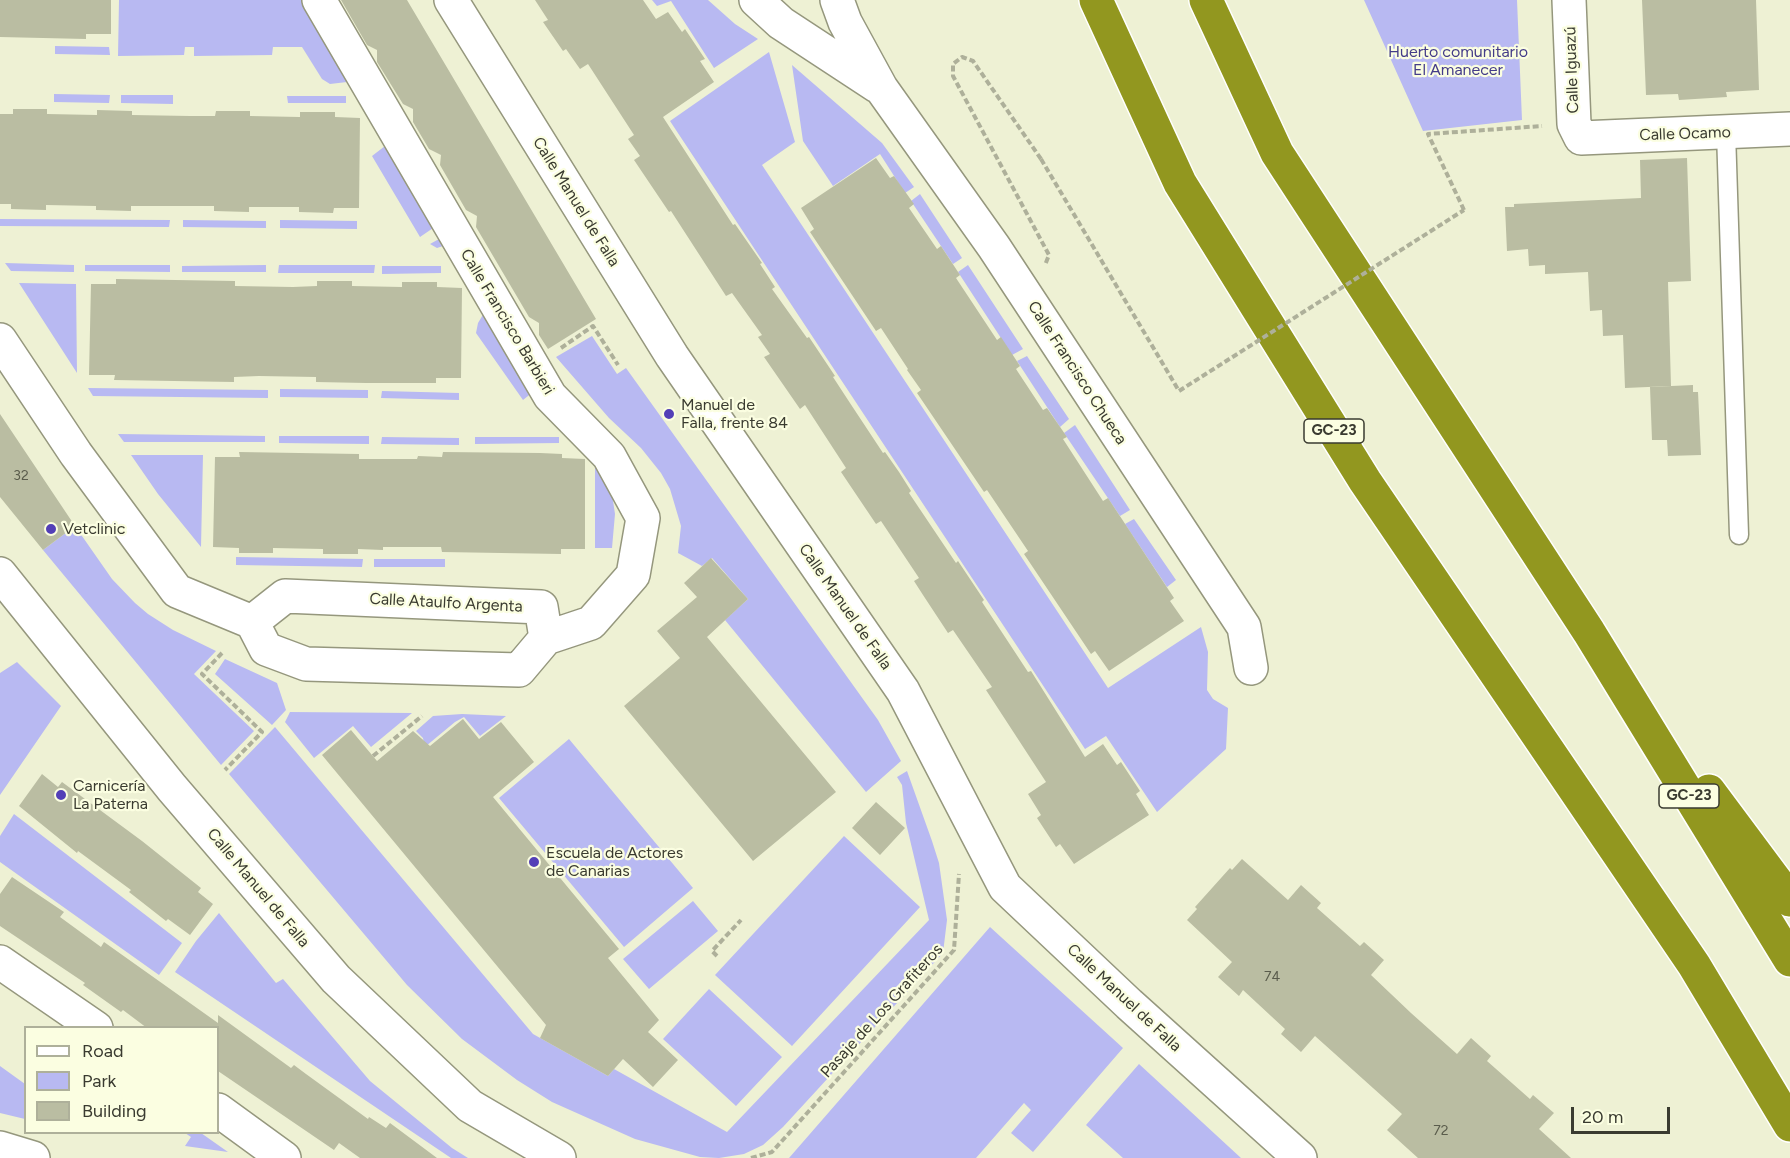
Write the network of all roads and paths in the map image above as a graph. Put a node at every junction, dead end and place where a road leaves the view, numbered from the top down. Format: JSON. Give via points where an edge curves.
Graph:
{"nodes":[{"id":1,"x":319,"y":0,"type":"edge"},
{"id":2,"x":451,"y":0,"type":"edge"},
{"id":3,"x":756,"y":0,"type":"edge"},
{"id":4,"x":837,"y":0,"type":"edge"},
{"id":5,"x":1096,"y":0,"type":"edge"},
{"id":6,"x":1206,"y":0,"type":"edge"},
{"id":7,"x":1569,"y":0,"type":"edge"},
{"id":8,"x":881,"y":88,"type":"junction"},
{"id":9,"x":1790,"y":129,"type":"edge"},
{"id":10,"x":1578,"y":131,"type":"junction"},
{"id":11,"x":1726,"y":132,"type":"junction"},
{"id":12,"x":1045,"y":266,"type":"dead end"},
{"id":13,"x":0,"y":340,"type":"edge"},
{"id":14,"x":559,"y":349,"type":"dead end"},
{"id":15,"x":618,"y":365,"type":"dead end"},
{"id":16,"x":1739,"y":535,"type":"dead end"},
{"id":17,"x":0,"y":574,"type":"edge"},
{"id":18,"x":252,"y":622,"type":"junction"},
{"id":19,"x":1589,"y":632,"type":"junction"},
{"id":20,"x":546,"y":638,"type":"junction"},
{"id":21,"x":222,"y":653,"type":"dead end"},
{"id":22,"x":1251,"y":668,"type":"dead end"},
{"id":23,"x":422,"y":716,"type":"dead end"},
{"id":24,"x":373,"y":756,"type":"dead end"},
{"id":25,"x":225,"y":770,"type":"dead end"},
{"id":26,"x":959,"y":867,"type":"dead end"},
{"id":27,"x":1790,"y":900,"type":"edge"},
{"id":28,"x":741,"y":920,"type":"dead end"},
{"id":29,"x":717,"y":956,"type":"dead end"},
{"id":30,"x":1790,"y":960,"type":"edge"},
{"id":31,"x":0,"y":962,"type":"edge"},
{"id":32,"x":93,"y":1026,"type":"edge"},
{"id":33,"x":219,"y":1111,"type":"edge"},
{"id":34,"x":1790,"y":1125,"type":"edge"},
{"id":35,"x":0,"y":1148,"type":"edge"},
{"id":36,"x":33,"y":1158,"type":"edge"},
{"id":37,"x":285,"y":1158,"type":"edge"},
{"id":38,"x":559,"y":1158,"type":"edge"},
{"id":39,"x":751,"y":1158,"type":"edge"},
{"id":40,"x":1300,"y":1158,"type":"edge"}],
"edges":[{"from":1,"to":20,"type":"street","name":"Calle Francisco Barbieri","via":[[550,396],[609,456],[643,518],[633,575],[591,623]]},
{"from":2,"to":40,"type":"street","name":"Calle Manuel de Falla","via":[[672,356],[903,691],[1005,887]]},
{"from":3,"to":8,"type":"street","via":[[782,23]]},
{"from":4,"to":8,"type":"street"},
{"from":5,"to":34,"type":"highway","number":"GC-23","via":[[1180,183],[1365,481],[1694,965]]},
{"from":6,"to":19,"type":"highway","number":"GC-23","via":[[1277,153]]},
{"from":7,"to":10,"type":"street","name":"Calle Iguazú"},
{"from":8,"to":22,"type":"street","name":"Calle Francisco Chueca","via":[[994,247],[1244,627]]},
{"from":9,"to":11,"type":"street","name":"Calle Ocamo"},
{"from":10,"to":11,"type":"street","name":"Calle Ocamo"},
{"from":10,"to":12,"type":"path","bridge":true,"via":[[1428,134],[1464,210],[1179,391],[1041,159],[974,61],[962,57],[953,64],[953,76],[1049,255]]},
{"from":11,"to":16,"type":"lane"},
{"from":13,"to":18,"type":"street","via":[[76,454],[177,591]]},
{"from":14,"to":15,"type":"path","via":[[593,326]]},
{"from":17,"to":38,"type":"street","name":"Calle Manuel de Falla","via":[[172,788],[336,980],[470,1106]]},
{"from":18,"to":20,"type":"street","via":[[266,649],[306,664],[519,670]]},
{"from":18,"to":20,"type":"street","name":"Calle Ataulfo Argenta","via":[[285,596],[541,607]]},
{"from":19,"to":27,"type":"highway"},
{"from":19,"to":30,"type":"highway","number":"GC-23"},
{"from":21,"to":25,"type":"path","via":[[202,674],[262,732]]},
{"from":23,"to":24,"type":"path"},
{"from":26,"to":39,"type":"path","name":"Pasaje de Los Grafiteros","via":[[954,951],[772,1152]]},
{"from":28,"to":29,"type":"path","via":[[712,951]]},
{"from":31,"to":32,"type":"street"},
{"from":33,"to":37,"type":"street"},
{"from":35,"to":36,"type":"street"}]}
